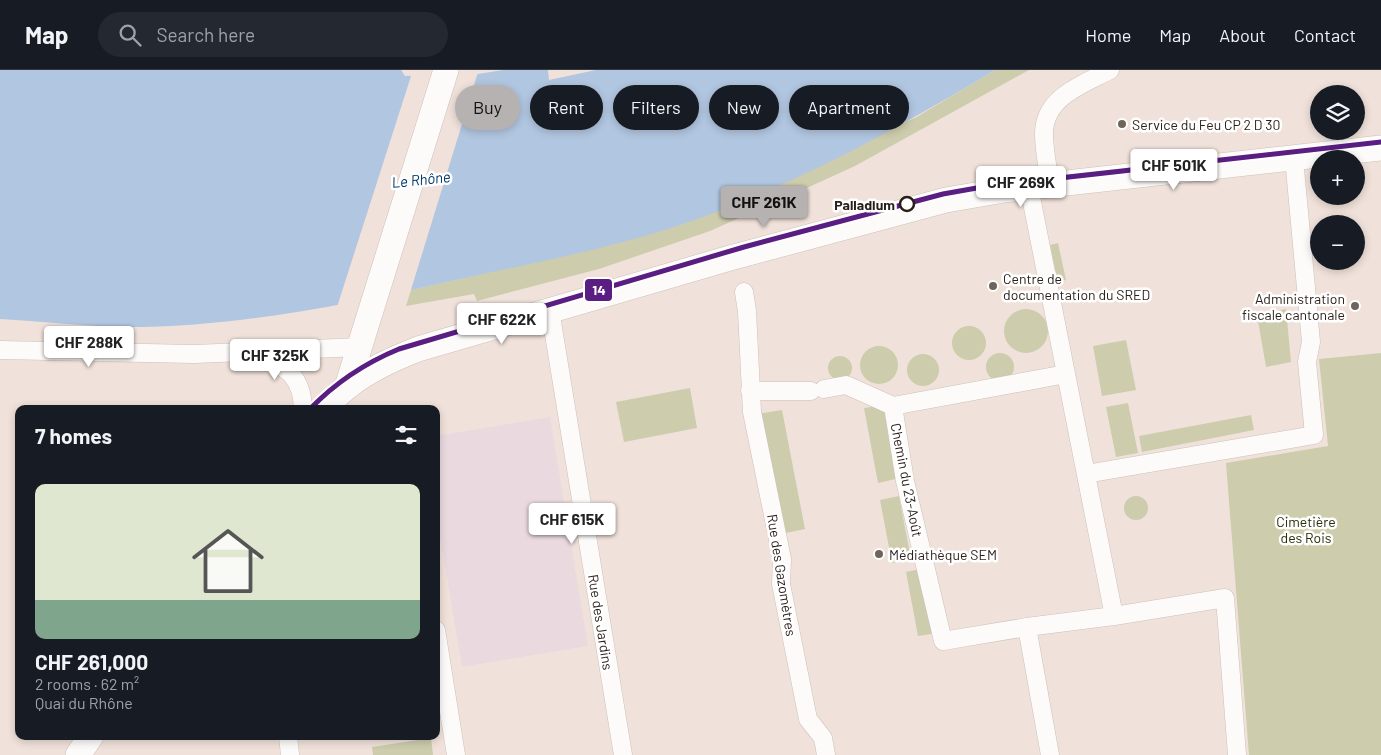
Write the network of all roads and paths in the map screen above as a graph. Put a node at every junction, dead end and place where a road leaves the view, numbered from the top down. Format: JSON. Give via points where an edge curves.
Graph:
{"nodes":[{"id":1,"x":446,"y":70,"type":"edge"},
{"id":2,"x":1110,"y":70,"type":"edge"},
{"id":3,"x":1381,"y":148,"type":"edge"},
{"id":4,"x":1296,"y":169,"type":"junction"},
{"id":5,"x":1038,"y":194,"type":"junction"},
{"id":6,"x":744,"y":292,"type":"dead end"},
{"id":7,"x":550,"y":310,"type":"junction"},
{"id":8,"x":360,"y":347,"type":"junction"},
{"id":9,"x":0,"y":350,"type":"edge"},
{"id":10,"x":253,"y":352,"type":"junction"},
{"id":11,"x":1066,"y":374,"type":"junction"},
{"id":12,"x":347,"y":387,"type":"junction"},
{"id":13,"x":750,"y":391,"type":"junction"},
{"id":14,"x":302,"y":405,"type":"edge"},
{"id":15,"x":328,"y":405,"type":"edge"},
{"id":16,"x":893,"y":406,"type":"junction"},
{"id":17,"x":1086,"y":474,"type":"junction"},
{"id":18,"x":1114,"y":616,"type":"junction"},
{"id":19,"x":1027,"y":627,"type":"junction"},
{"id":20,"x":440,"y":655,"type":"edge"},
{"id":21,"x":88,"y":740,"type":"edge"},
{"id":22,"x":288,"y":740,"type":"edge"},
{"id":23,"x":824,"y":747,"type":"edge"},
{"id":24,"x":78,"y":755,"type":"edge"},
{"id":25,"x":290,"y":755,"type":"edge"},
{"id":26,"x":456,"y":755,"type":"edge"},
{"id":27,"x":623,"y":755,"type":"edge"},
{"id":28,"x":1050,"y":755,"type":"edge"},
{"id":29,"x":1237,"y":755,"type":"edge"}],
"edges":[{"from":1,"to":8,"type":"street"},
{"from":2,"to":5,"type":"street","via":[[1063,96],[1047,114]]},
{"from":3,"to":4,"type":"street"},
{"from":4,"to":5,"type":"street"},
{"from":4,"to":17,"type":"street","via":[[1312,342],[1307,362],[1314,435]]},
{"from":5,"to":7,"type":"street","via":[[988,192],[946,200]]},
{"from":5,"to":11,"type":"street"},
{"from":6,"to":13,"type":"street","name":"Rue des Gazomètres"},
{"from":7,"to":12,"type":"street","via":[[418,349],[389,361]]},
{"from":7,"to":27,"type":"street","name":"Rue des Jardins"},
{"from":8,"to":10,"type":"street"},
{"from":8,"to":12,"type":"street"},
{"from":9,"to":10,"type":"street"},
{"from":10,"to":14,"type":"street","via":[[291,373],[300,390]]},
{"from":11,"to":16,"type":"street","name":"Chemin du 23-Août"},
{"from":11,"to":17,"type":"street"},
{"from":12,"to":15,"type":"street"},
{"from":13,"to":16,"type":"street","via":[[818,390],[846,386]]},
{"from":13,"to":23,"type":"street","name":"Rue des Gazomètres","via":[[782,559],[781,584],[808,719]]},
{"from":16,"to":19,"type":"street","name":"Chemin du 23-Août","via":[[905,482],[943,641]]},
{"from":17,"to":18,"type":"street"},
{"from":18,"to":19,"type":"street","name":"Chemin du 23-Août"},
{"from":18,"to":29,"type":"street","name":"Chemin du 23-Août","via":[[1225,598]]},
{"from":19,"to":28,"type":"street"},
{"from":20,"to":26,"type":"street"},
{"from":21,"to":24,"type":"street"},
{"from":22,"to":25,"type":"street"}]}
